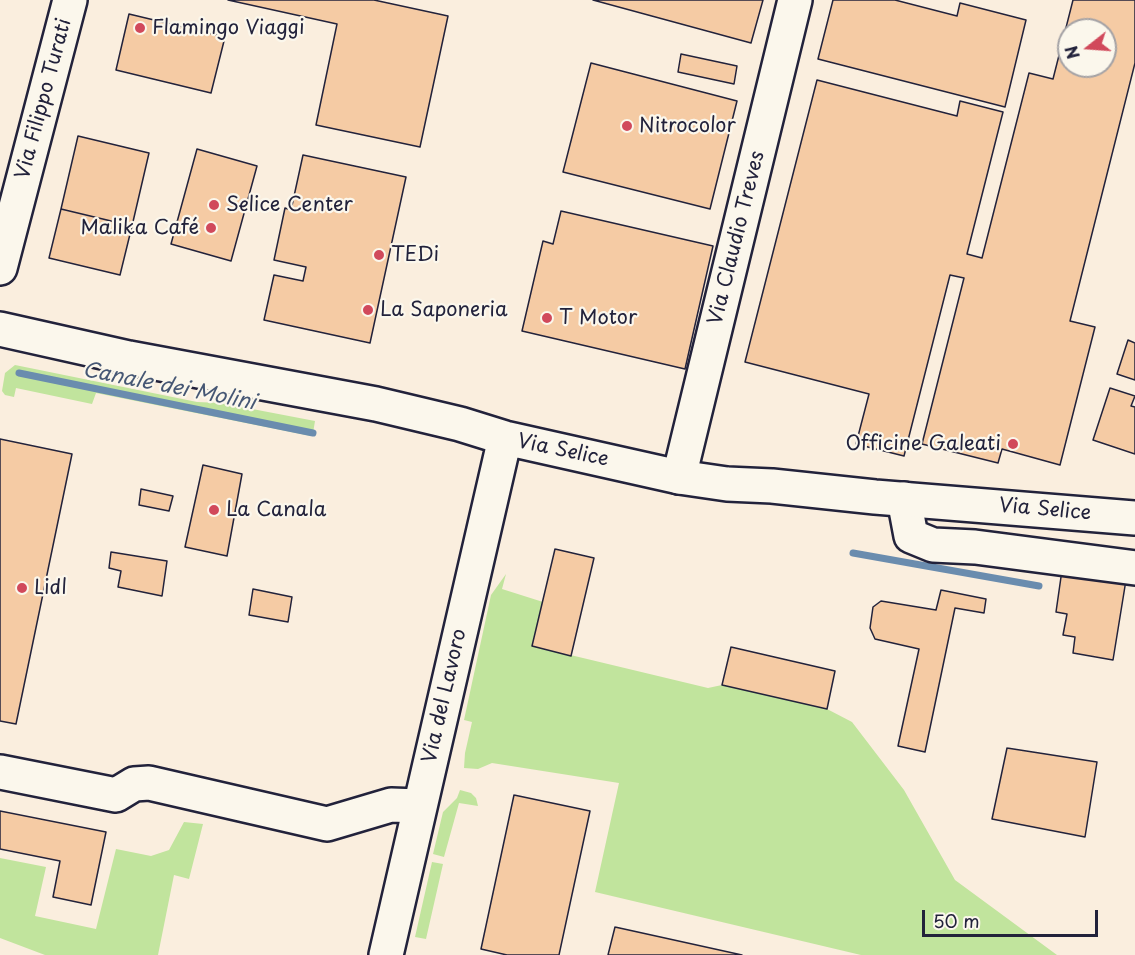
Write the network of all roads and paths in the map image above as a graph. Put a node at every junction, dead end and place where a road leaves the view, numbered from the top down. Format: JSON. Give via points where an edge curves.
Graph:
{"nodes":[{"id":1,"x":70,"y":0,"type":"edge"},
{"id":2,"x":795,"y":0,"type":"edge"},
{"id":3,"x":0,"y":268,"type":"edge"},
{"id":4,"x":0,"y":329,"type":"edge"},
{"id":5,"x":505,"y":438,"type":"junction"},
{"id":6,"x":678,"y":477,"type":"junction"},
{"id":7,"x":904,"y":499,"type":"junction"},
{"id":8,"x":1135,"y":518,"type":"edge"},
{"id":9,"x":1135,"y":568,"type":"edge"},
{"id":10,"x":0,"y":772,"type":"edge"},
{"id":11,"x":419,"y":806,"type":"junction"},
{"id":12,"x":386,"y":955,"type":"edge"}],
"edges":[{"from":1,"to":3,"type":"main road","name":"Via Filippo Turati"},
{"from":2,"to":6,"type":"main road","name":"Via Claudio Treves"},
{"from":4,"to":5,"type":"main road","name":"Via Selice","via":[[376,405]]},
{"from":5,"to":6,"type":"main road","name":"Via Selice"},
{"from":5,"to":11,"type":"main road","name":"Via del Lavoro"},
{"from":6,"to":7,"type":"main road","name":"Via Selice"},
{"from":7,"to":8,"type":"main road","name":"Via Selice"},
{"from":7,"to":9,"type":"main road","via":[[911,536],[933,545]]},
{"from":10,"to":11,"type":"main road","via":[[116,795],[134,784],[149,783],[327,824],[391,805]]},
{"from":11,"to":12,"type":"main road","name":"Via del Lavoro"}]}
